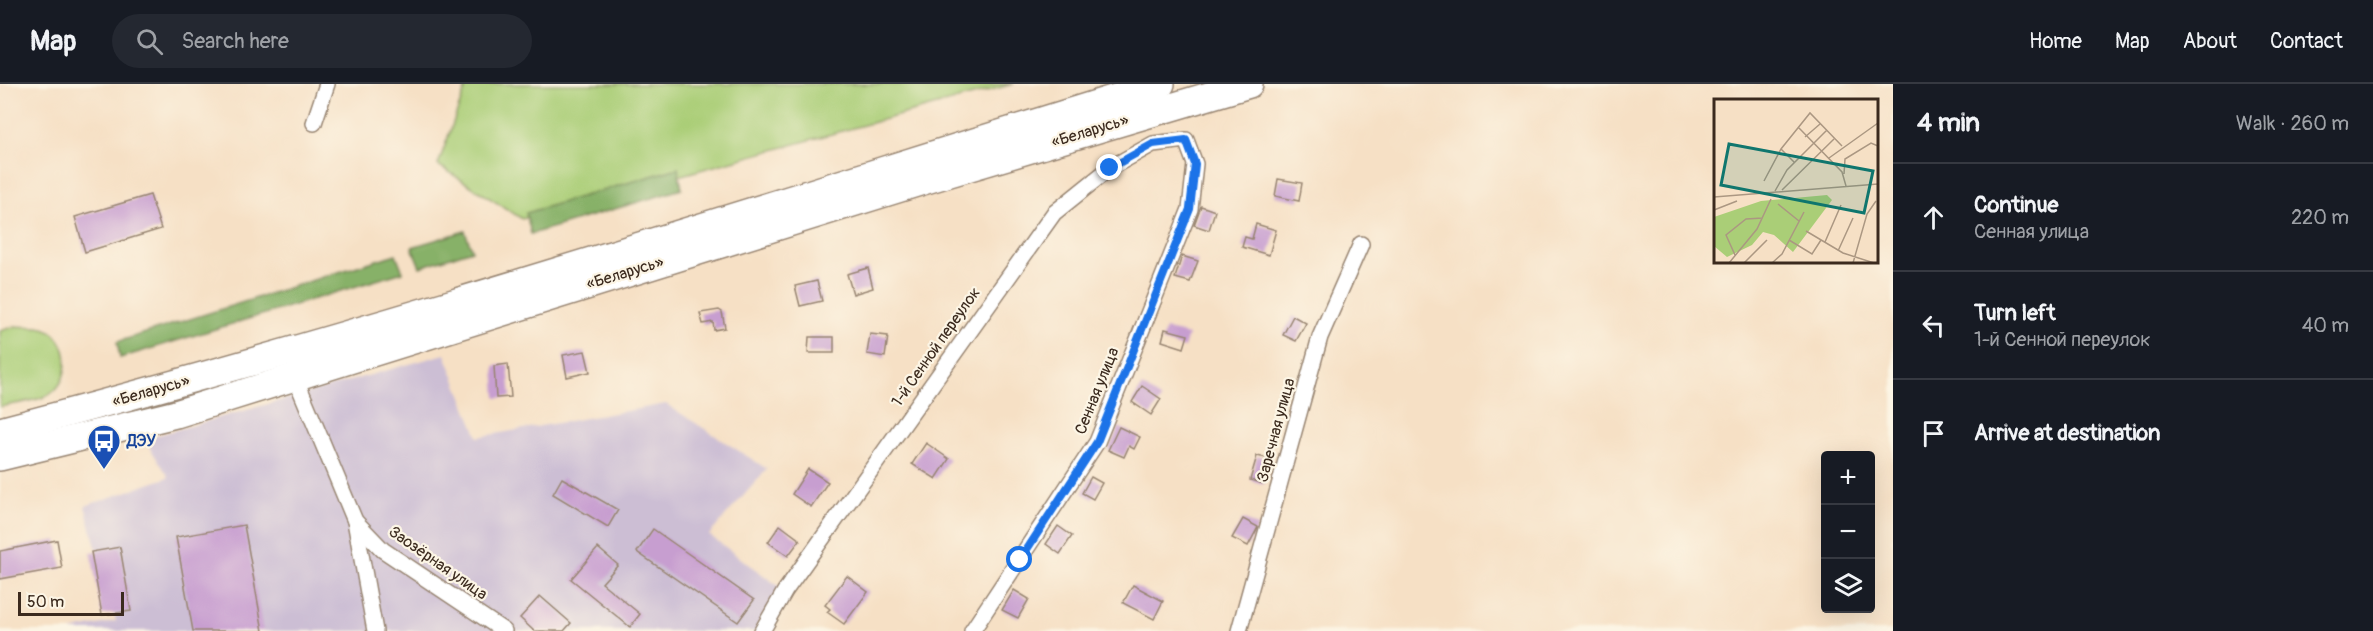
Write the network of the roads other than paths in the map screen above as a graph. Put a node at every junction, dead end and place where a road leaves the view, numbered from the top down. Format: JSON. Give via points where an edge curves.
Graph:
{"nodes":[{"id":1,"x":327,"y":84,"type":"edge"},
{"id":2,"x":1161,"y":84,"type":"edge"},
{"id":3,"x":1249,"y":84,"type":"edge"},
{"id":4,"x":315,"y":123,"type":"dead end"},
{"id":5,"x":1186,"y":140,"type":"joint"},
{"id":6,"x":1361,"y":244,"type":"dead end"},
{"id":7,"x":295,"y":377,"type":"junction"},
{"id":8,"x":0,"y":431,"type":"edge"},
{"id":9,"x":0,"y":457,"type":"edge"},
{"id":10,"x":355,"y":521,"type":"junction"},
{"id":11,"x":375,"y":631,"type":"edge"},
{"id":12,"x":504,"y":631,"type":"edge"},
{"id":13,"x":762,"y":631,"type":"edge"},
{"id":14,"x":972,"y":631,"type":"edge"},
{"id":15,"x":1239,"y":631,"type":"edge"}],
"edges":[{"from":1,"to":4,"type":"street"},
{"from":2,"to":8,"type":"highway","name":"«Беларусь»","via":[[499,289]]},
{"from":3,"to":7,"type":"highway","name":"«Беларусь»","via":[[926,180]]},
{"from":5,"to":13,"type":"street","name":"1-й Сенной переулок","via":[[1153,144],[1110,168],[1054,213],[785,591]]},
{"from":5,"to":14,"type":"street","name":"Сенная улица","via":[[1195,164],[1190,209],[1097,442]]},
{"from":6,"to":15,"type":"street","name":"Заречная улица","via":[[1320,337]]},
{"from":7,"to":9,"type":"highway","name":"«Беларусь»","via":[[176,414]]},
{"from":7,"to":10,"type":"street","name":"Заозёрная улица"},
{"from":10,"to":11,"type":"street","name":"Заозёрная улица"},
{"from":10,"to":12,"type":"street","name":"Заозёрная улица","via":[[383,550]]}]}
